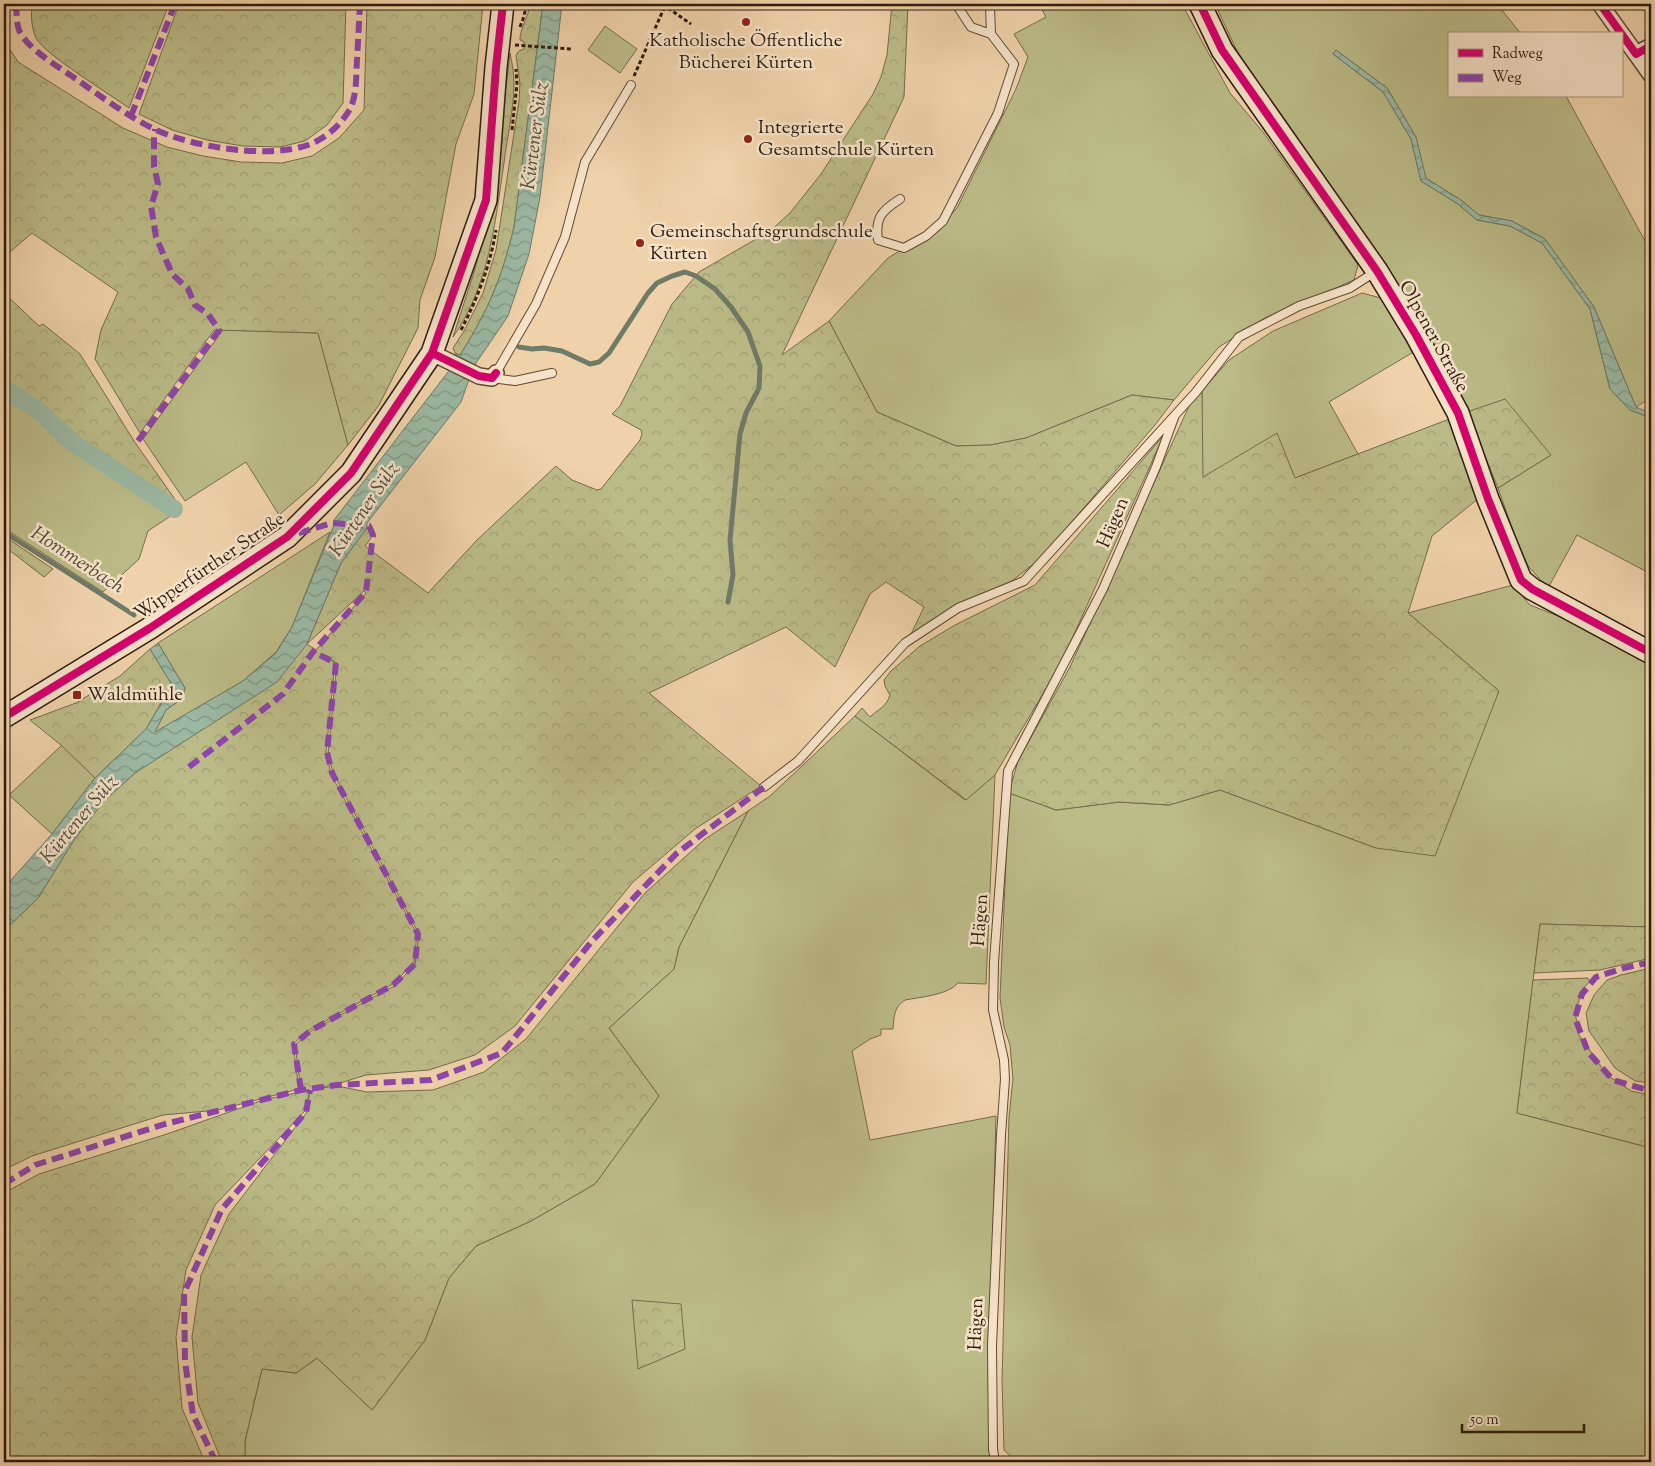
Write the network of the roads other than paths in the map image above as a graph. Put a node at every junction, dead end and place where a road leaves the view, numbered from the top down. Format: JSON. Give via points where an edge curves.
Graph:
{"nodes":[{"id":1,"x":503,"y":4,"type":"edge"},
{"id":2,"x":956,"y":4,"type":"edge"},
{"id":3,"x":994,"y":4,"type":"edge"},
{"id":4,"x":1200,"y":4,"type":"edge"},
{"id":5,"x":1600,"y":4,"type":"edge"},
{"id":6,"x":1620,"y":32,"type":"edge"},
{"id":7,"x":991,"y":34,"type":"junction"},
{"id":8,"x":1622,"y":35,"type":"edge"},
{"id":9,"x":1651,"y":46,"type":"edge"},
{"id":10,"x":1636,"y":54,"type":"junction"},
{"id":11,"x":1651,"y":75,"type":"edge"},
{"id":12,"x":631,"y":84,"type":"road end"},
{"id":13,"x":900,"y":199,"type":"dead end"},
{"id":14,"x":1377,"y":271,"type":"junction"},
{"id":15,"x":438,"y":356,"type":"junction"},
{"id":16,"x":552,"y":373,"type":"dead end"},
{"id":17,"x":489,"y":375,"type":"junction"},
{"id":18,"x":1174,"y":415,"type":"junction"},
{"id":19,"x":1651,"y":654,"type":"edge"},
{"id":20,"x":4,"y":717,"type":"edge"},
{"id":21,"x":764,"y":787,"type":"dead end"},
{"id":22,"x":995,"y":1462,"type":"edge"}],
"edges":[{"from":1,"to":15,"type":"main road","name":"Wipperfürther Straße","via":[[486,200]]},
{"from":2,"to":7,"type":"lane","via":[[970,27]]},
{"from":3,"to":7,"type":"lane","via":[[990,6]]},
{"from":4,"to":14,"type":"main road","name":"Olpener Straße","via":[[1222,50]]},
{"from":5,"to":6,"type":"street"},
{"from":7,"to":13,"type":"lane","via":[[1014,64],[998,113],[943,221],[926,236],[904,248],[878,240],[876,226],[888,206]]},
{"from":8,"to":10,"type":"street"},
{"from":9,"to":10,"type":"street"},
{"from":10,"to":11,"type":"street"},
{"from":12,"to":17,"type":"lane","via":[[585,162],[564,237],[536,304]]},
{"from":14,"to":18,"type":"lane","name":"Hägen","via":[[1350,288],[1299,306],[1238,337]]},
{"from":14,"to":19,"type":"main road","name":"Olpener Straße","via":[[1458,414],[1521,580]]},
{"from":15,"to":17,"type":"street"},
{"from":15,"to":20,"type":"main road","name":"Wipperfürther Straße","via":[[351,473],[288,537],[150,628]]},
{"from":16,"to":17,"type":"lane","via":[[515,381]]},
{"from":18,"to":21,"type":"lane","name":"Hägen","via":[[1024,580],[958,608],[906,643],[798,761]]},
{"from":18,"to":22,"type":"lane","name":"Hägen","via":[[1156,467],[1103,590],[1008,771],[993,1010],[1005,1079],[992,1346]]}]}
